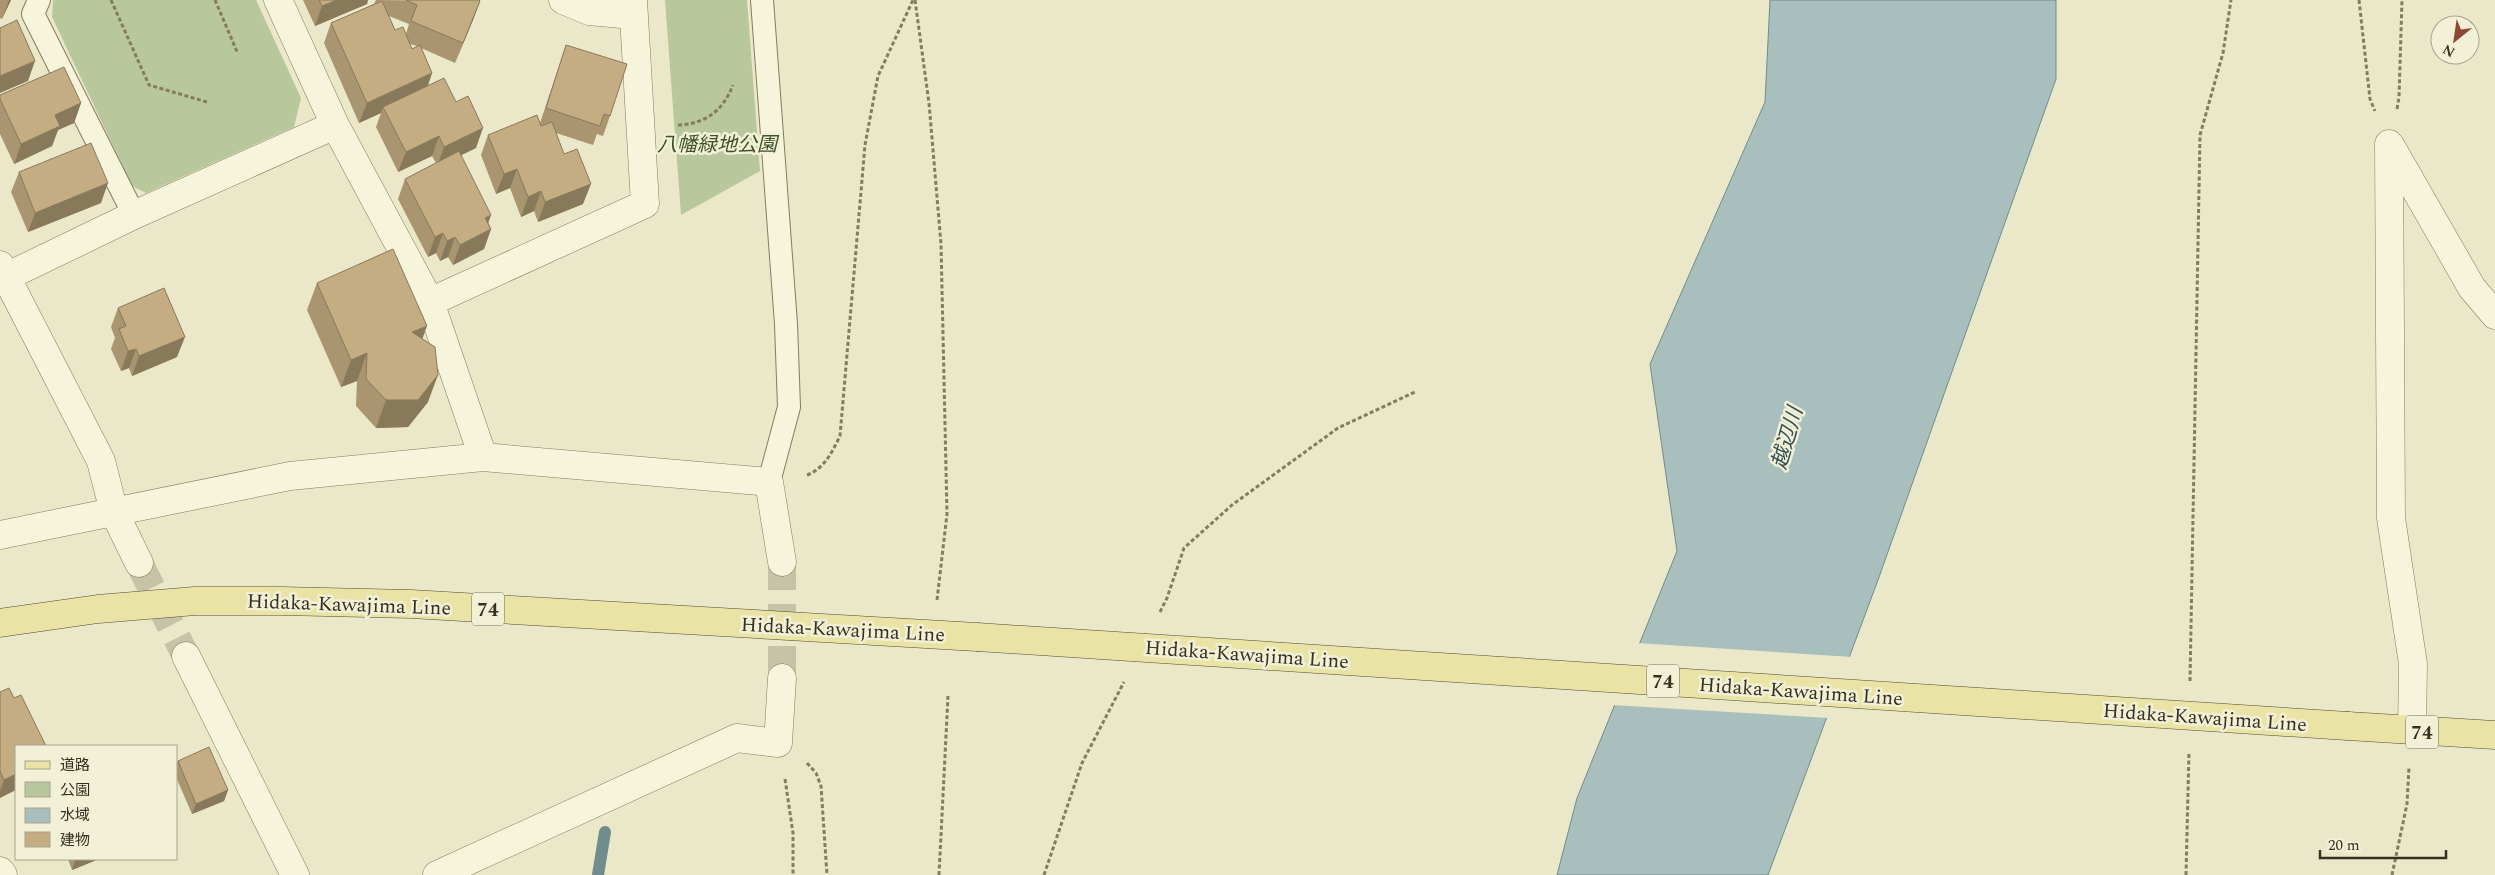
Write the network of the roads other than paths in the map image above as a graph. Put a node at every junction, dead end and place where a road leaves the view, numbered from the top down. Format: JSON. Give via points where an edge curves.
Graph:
{"nodes":[{"id":1,"x":39,"y":0,"type":"edge"},
{"id":2,"x":278,"y":0,"type":"edge"},
{"id":3,"x":563,"y":0,"type":"edge"},
{"id":4,"x":762,"y":0,"type":"edge"},
{"id":5,"x":633,"y":7,"type":"edge"},
{"id":6,"x":335,"y":125,"type":"junction"},
{"id":7,"x":134,"y":216,"type":"junction"},
{"id":8,"x":3,"y":271,"type":"edge"},
{"id":9,"x":430,"y":302,"type":"junction"},
{"id":10,"x":2495,"y":315,"type":"edge"},
{"id":11,"x":483,"y":457,"type":"junction"},
{"id":12,"x":769,"y":482,"type":"junction"},
{"id":13,"x":114,"y":512,"type":"junction"},
{"id":14,"x":0,"y":535,"type":"edge"},
{"id":15,"x":782,"y":562,"type":"tunnel mouth"},
{"id":16,"x":140,"y":563,"type":"tunnel mouth"},
{"id":17,"x":0,"y":623,"type":"edge"},
{"id":18,"x":186,"y":656,"type":"tunnel mouth"},
{"id":19,"x":782,"y":678,"type":"tunnel mouth"},
{"id":20,"x":2412,"y":731,"type":"junction"},
{"id":21,"x":2495,"y":735,"type":"edge"},
{"id":22,"x":0,"y":871,"type":"edge"},
{"id":23,"x":3,"y":875,"type":"edge"},
{"id":24,"x":294,"y":875,"type":"edge"},
{"id":25,"x":437,"y":875,"type":"edge"}],
"edges":[{"from":1,"to":7,"type":"lane","via":[[33,14]]},
{"from":2,"to":6,"type":"street"},
{"from":3,"to":5,"type":"street","via":[[589,11]]},
{"from":4,"to":12,"type":"lane","via":[[786,324],[789,407]]},
{"from":5,"to":9,"type":"street","via":[[645,204]]},
{"from":6,"to":7,"type":"street"},
{"from":6,"to":9,"type":"street"},
{"from":7,"to":8,"type":"street"},
{"from":8,"to":13,"type":"street","via":[[101,461]]},
{"from":9,"to":11,"type":"street"},
{"from":10,"to":20,"type":"street","via":[[2472,288],[2389,144],[2391,518],[2413,664]]},
{"from":11,"to":12,"type":"street"},
{"from":11,"to":13,"type":"street","via":[[290,476]]},
{"from":12,"to":15,"type":"street"},
{"from":13,"to":14,"type":"street"},
{"from":13,"to":16,"type":"street"},
{"from":17,"to":20,"type":"main road","name":"Hidaka-Kawajima Line","number":"74","bridge":true,"via":[[98,609],[195,601],[421,605],[977,637]]},
{"from":18,"to":24,"type":"street"},
{"from":19,"to":25,"type":"street","via":[[778,743],[737,738]]},
{"from":20,"to":21,"type":"main road","name":"Hidaka-Kawajima Line","number":"74"},
{"from":22,"to":23,"type":"street"}]}
